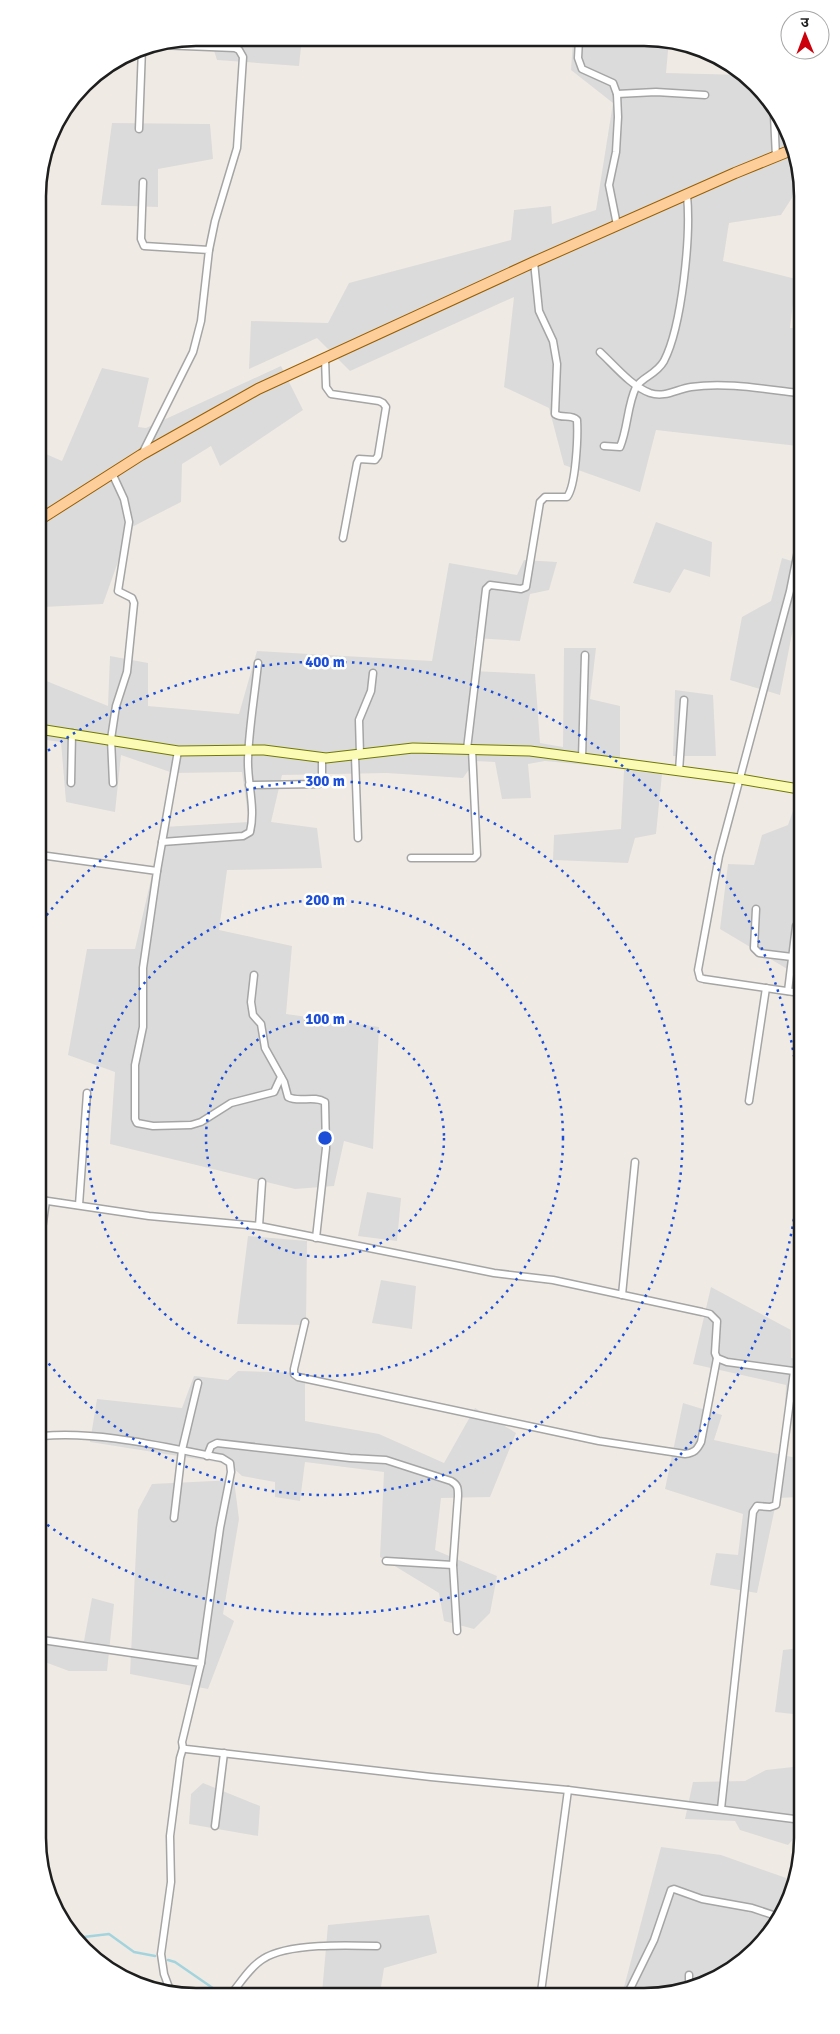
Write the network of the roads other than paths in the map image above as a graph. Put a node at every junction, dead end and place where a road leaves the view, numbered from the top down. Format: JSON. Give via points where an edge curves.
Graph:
{"nodes":[{"id":1,"x":579,"y":46,"type":"edge"},
{"id":2,"x":208,"y":47,"type":"edge"},
{"id":3,"x":142,"y":57,"type":"edge"},
{"id":4,"x":617,"y":94,"type":"junction"},
{"id":5,"x":705,"y":95,"type":"dead end"},
{"id":6,"x":774,"y":122,"type":"edge"},
{"id":7,"x":139,"y":129,"type":"dead end"},
{"id":8,"x":787,"y":152,"type":"edge"},
{"id":9,"x":776,"y":157,"type":"junction"},
{"id":10,"x":143,"y":182,"type":"dead end"},
{"id":11,"x":687,"y":195,"type":"junction"},
{"id":12,"x":617,"y":225,"type":"junction"},
{"id":13,"x":209,"y":250,"type":"junction"},
{"id":14,"x":534,"y":262,"type":"junction"},
{"id":15,"x":600,"y":352,"type":"dead end"},
{"id":16,"x":325,"y":358,"type":"junction"},
{"id":17,"x":637,"y":386,"type":"junction"},
{"id":18,"x":794,"y":393,"type":"edge"},
{"id":19,"x":604,"y":446,"type":"dead end"},
{"id":20,"x":141,"y":455,"type":"junction"},
{"id":21,"x":112,"y":473,"type":"junction"},
{"id":22,"x":47,"y":515,"type":"edge"},
{"id":23,"x":343,"y":538,"type":"dead end"},
{"id":24,"x":794,"y":572,"type":"edge"},
{"id":25,"x":585,"y":655,"type":"dead end"},
{"id":26,"x":258,"y":663,"type":"dead end"},
{"id":27,"x":373,"y":673,"type":"dead end"},
{"id":28,"x":684,"y":700,"type":"dead end"},
{"id":29,"x":47,"y":730,"type":"edge"},
{"id":30,"x":72,"y":733,"type":"junction"},
{"id":31,"x":111,"y":739,"type":"junction"},
{"id":32,"x":469,"y":749,"type":"junction"},
{"id":33,"x":248,"y":750,"type":"junction"},
{"id":34,"x":178,"y":751,"type":"junction"},
{"id":35,"x":357,"y":755,"type":"junction"},
{"id":36,"x":322,"y":758,"type":"junction"},
{"id":37,"x":582,"y":758,"type":"junction"},
{"id":38,"x":679,"y":771,"type":"junction"},
{"id":39,"x":740,"y":779,"type":"junction"},
{"id":40,"x":71,"y":782,"type":"dead end"},
{"id":41,"x":113,"y":783,"type":"dead end"},
{"id":42,"x":249,"y":785,"type":"junction"},
{"id":43,"x":794,"y":788,"type":"edge"},
{"id":44,"x":358,"y":838,"type":"dead end"},
{"id":45,"x":162,"y":842,"type":"junction"},
{"id":46,"x":47,"y":856,"type":"edge"},
{"id":47,"x":411,"y":858,"type":"dead end"},
{"id":48,"x":157,"y":871,"type":"junction"},
{"id":49,"x":756,"y":909,"type":"dead end"},
{"id":50,"x":794,"y":945,"type":"edge"},
{"id":51,"x":792,"y":957,"type":"junction"},
{"id":52,"x":254,"y":975,"type":"dead end"},
{"id":53,"x":766,"y":988,"type":"junction"},
{"id":54,"x":788,"y":991,"type":"junction"},
{"id":55,"x":794,"y":992,"type":"edge"},
{"id":56,"x":281,"y":1077,"type":"junction"},
{"id":57,"x":87,"y":1093,"type":"dead end"},
{"id":58,"x":749,"y":1101,"type":"dead end"},
{"id":59,"x":635,"y":1162,"type":"dead end"},
{"id":60,"x":262,"y":1182,"type":"dead end"},
{"id":61,"x":46,"y":1201,"type":"edge"},
{"id":62,"x":79,"y":1205,"type":"junction"},
{"id":63,"x":259,"y":1226,"type":"junction"},
{"id":64,"x":316,"y":1238,"type":"junction"},
{"id":65,"x":622,"y":1295,"type":"junction"},
{"id":66,"x":305,"y":1322,"type":"dead end"},
{"id":67,"x":717,"y":1358,"type":"junction"},
{"id":68,"x":793,"y":1371,"type":"edge"},
{"id":69,"x":198,"y":1383,"type":"dead end"},
{"id":70,"x":793,"y":1396,"type":"edge"},
{"id":71,"x":46,"y":1436,"type":"edge"},
{"id":72,"x":182,"y":1450,"type":"junction"},
{"id":73,"x":208,"y":1456,"type":"junction"},
{"id":74,"x":174,"y":1518,"type":"dead end"},
{"id":75,"x":386,"y":1561,"type":"dead end"},
{"id":76,"x":453,"y":1565,"type":"junction"},
{"id":77,"x":457,"y":1631,"type":"dead end"},
{"id":78,"x":46,"y":1641,"type":"edge"},
{"id":79,"x":201,"y":1663,"type":"junction"},
{"id":80,"x":183,"y":1748,"type":"junction"},
{"id":81,"x":224,"y":1753,"type":"junction"},
{"id":82,"x":568,"y":1790,"type":"junction"},
{"id":83,"x":721,"y":1809,"type":"junction"},
{"id":84,"x":793,"y":1819,"type":"edge"},
{"id":85,"x":214,"y":1826,"type":"dead end"},
{"id":86,"x":772,"y":1916,"type":"edge"},
{"id":87,"x":377,"y":1946,"type":"dead end"},
{"id":88,"x":689,"y":1975,"type":"dead end"},
{"id":89,"x":689,"y":1981,"type":"edge"},
{"id":90,"x":168,"y":1985,"type":"edge"},
{"id":91,"x":236,"y":1988,"type":"edge"},
{"id":92,"x":542,"y":1988,"type":"edge"},
{"id":93,"x":630,"y":1988,"type":"edge"}],
"edges":[{"from":1,"to":4,"type":"street","via":[[582,69],[613,83]]},
{"from":2,"to":13,"type":"street","via":[[235,48],[243,57],[237,148]]},
{"from":3,"to":7,"type":"street"},
{"from":4,"to":5,"type":"street"},
{"from":4,"to":12,"type":"street","via":[[618,136],[609,185]]},
{"from":6,"to":9,"type":"street"},
{"from":8,"to":9,"type":"main road"},
{"from":9,"to":11,"type":"main road"},
{"from":10,"to":13,"type":"street","via":[[141,239],[144,246]]},
{"from":11,"to":12,"type":"main road"},
{"from":11,"to":17,"type":"street","via":[[689,223],[675,331],[657,372],[644,378]]},
{"from":12,"to":14,"type":"main road"},
{"from":13,"to":20,"type":"street","via":[[201,321],[193,352]]},
{"from":14,"to":16,"type":"main road"},
{"from":14,"to":32,"type":"street","via":[[539,311],[553,341],[557,364],[554,414],[577,420],[573,478],[566,497],[544,497],[540,502],[526,587],[490,585],[486,589]]},
{"from":15,"to":17,"type":"street"},
{"from":16,"to":20,"type":"main road","via":[[228,405]]},
{"from":16,"to":23,"type":"street","via":[[326,387],[331,394],[379,401],[386,407],[378,456],[375,460],[359,459],[357,463]]},
{"from":17,"to":18,"type":"street","via":[[664,395],[705,386]]},
{"from":17,"to":19,"type":"street","via":[[620,446]]},
{"from":20,"to":21,"type":"main road"},
{"from":21,"to":22,"type":"main road"},
{"from":21,"to":31,"type":"street","via":[[124,499],[128,522],[118,591],[132,598],[134,603],[127,672],[116,706]]},
{"from":24,"to":39,"type":"street"},
{"from":25,"to":37,"type":"street"},
{"from":26,"to":33,"type":"street"},
{"from":27,"to":35,"type":"street","via":[[359,720]]},
{"from":28,"to":38,"type":"street"},
{"from":29,"to":30,"type":"street"},
{"from":30,"to":31,"type":"street"},
{"from":30,"to":40,"type":"street"},
{"from":31,"to":34,"type":"street"},
{"from":31,"to":41,"type":"street"},
{"from":32,"to":35,"type":"street","via":[[404,748]]},
{"from":32,"to":37,"type":"street","via":[[530,750]]},
{"from":32,"to":47,"type":"street","via":[[477,856]]},
{"from":33,"to":34,"type":"street"},
{"from":33,"to":36,"type":"street"},
{"from":33,"to":42,"type":"street"},
{"from":34,"to":45,"type":"street"},
{"from":35,"to":36,"type":"street"},
{"from":35,"to":44,"type":"street"},
{"from":36,"to":42,"type":"street","via":[[322,780],[316,785]]},
{"from":37,"to":38,"type":"street"},
{"from":38,"to":39,"type":"street"},
{"from":39,"to":43,"type":"street"},
{"from":39,"to":53,"type":"street","via":[[719,856],[698,975],[704,980]]},
{"from":42,"to":45,"type":"street","via":[[251,828],[248,834]]},
{"from":45,"to":48,"type":"street"},
{"from":46,"to":48,"type":"street"},
{"from":48,"to":56,"type":"street","via":[[143,968],[143,1027],[135,1066],[137,1123],[166,1127],[201,1122],[231,1104],[274,1092]]},
{"from":49,"to":51,"type":"street","via":[[753,944],[756,951]]},
{"from":50,"to":51,"type":"street"},
{"from":51,"to":54,"type":"street"},
{"from":52,"to":56,"type":"street","via":[[251,1009],[260,1024],[265,1048]]},
{"from":53,"to":54,"type":"street"},
{"from":53,"to":58,"type":"street"},
{"from":54,"to":55,"type":"street"},
{"from":56,"to":64,"type":"street","via":[[290,1099],[325,1102],[326,1148]]},
{"from":57,"to":62,"type":"street"},
{"from":59,"to":65,"type":"street"},
{"from":60,"to":63,"type":"street"},
{"from":61,"to":62,"type":"street"},
{"from":62,"to":63,"type":"street","via":[[149,1216]]},
{"from":63,"to":64,"type":"street"},
{"from":64,"to":65,"type":"street"},
{"from":65,"to":67,"type":"street","via":[[710,1314],[718,1327]]},
{"from":66,"to":67,"type":"street","via":[[294,1369],[298,1377],[600,1441],[685,1454],[698,1450],[701,1442]]},
{"from":67,"to":68,"type":"street"},
{"from":69,"to":72,"type":"street"},
{"from":70,"to":83,"type":"street","via":[[776,1505],[757,1506],[753,1512]]},
{"from":71,"to":72,"type":"street","via":[[82,1435]]},
{"from":72,"to":73,"type":"street"},
{"from":72,"to":74,"type":"street"},
{"from":73,"to":76,"type":"street","via":[[210,1446],[217,1443],[386,1460],[451,1481],[458,1488]]},
{"from":73,"to":79,"type":"street","via":[[227,1461],[232,1467]]},
{"from":75,"to":76,"type":"street"},
{"from":76,"to":77,"type":"street"},
{"from":78,"to":79,"type":"street"},
{"from":79,"to":80,"type":"street"},
{"from":80,"to":81,"type":"street"},
{"from":80,"to":90,"type":"street","via":[[170,1836],[171,1882],[161,1954]]},
{"from":81,"to":82,"type":"street"},
{"from":81,"to":85,"type":"street"},
{"from":82,"to":83,"type":"street"},
{"from":82,"to":92,"type":"street"},
{"from":83,"to":84,"type":"street"},
{"from":86,"to":93,"type":"street","via":[[745,1906],[671,1890],[654,1940]]},
{"from":87,"to":91,"type":"street","via":[[342,1945],[274,1954],[256,1964]]},
{"from":88,"to":89,"type":"street"}]}
